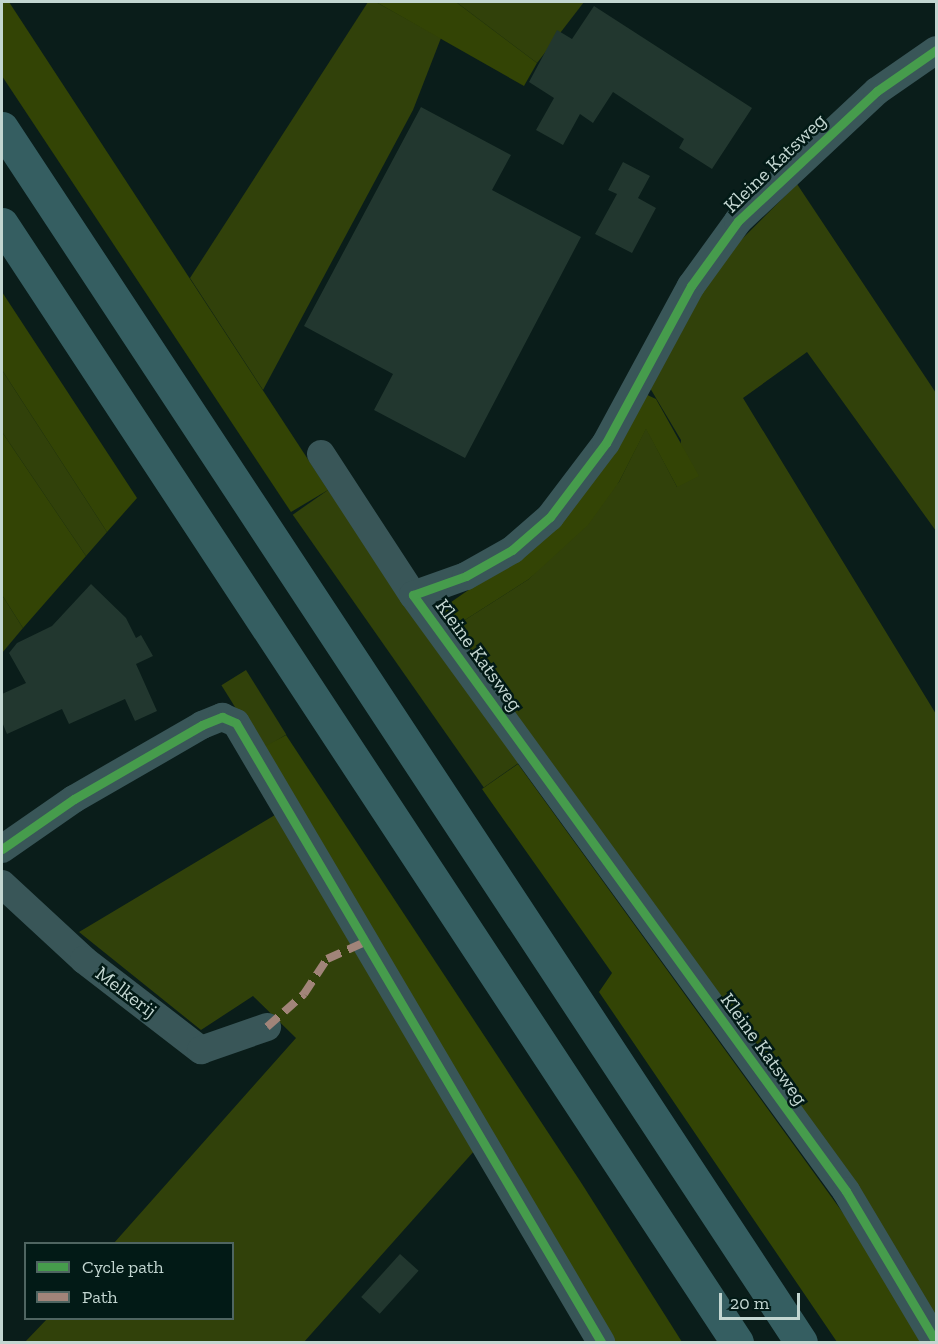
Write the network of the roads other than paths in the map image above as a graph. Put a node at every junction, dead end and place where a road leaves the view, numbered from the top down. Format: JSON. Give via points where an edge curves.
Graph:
{"nodes":[{"id":1,"x":936,"y":50,"type":"edge"},
{"id":2,"x":2,"y":128,"type":"edge"},
{"id":3,"x":2,"y":224,"type":"edge"},
{"id":4,"x":321,"y":454,"type":"dead end"},
{"id":5,"x":413,"y":595,"type":"junction"},
{"id":6,"x":2,"y":849,"type":"edge"},
{"id":7,"x":2,"y":884,"type":"edge"},
{"id":8,"x":267,"y":1028,"type":"dead end"},
{"id":9,"x":601,"y":1342,"type":"edge"},
{"id":10,"x":737,"y":1342,"type":"edge"},
{"id":11,"x":801,"y":1342,"type":"edge"},
{"id":12,"x":936,"y":1342,"type":"edge"}],
"edges":[{"from":1,"to":5,"type":"street","name":"Kleine Katsweg","via":[[877,91],[738,221],[691,286],[606,443],[550,517],[512,550],[466,576]]},
{"from":2,"to":11,"type":"highway"},
{"from":3,"to":10,"type":"highway"},
{"from":4,"to":5,"type":"street","name":"Kleine Katsweg"},
{"from":5,"to":12,"type":"street","name":"Kleine Katsweg","via":[[846,1191]]},
{"from":6,"to":9,"type":"street","via":[[74,799],[202,725],[222,717],[236,723]]},
{"from":7,"to":8,"type":"street","name":"Melkerij","via":[[84,960],[201,1050]]}]}
